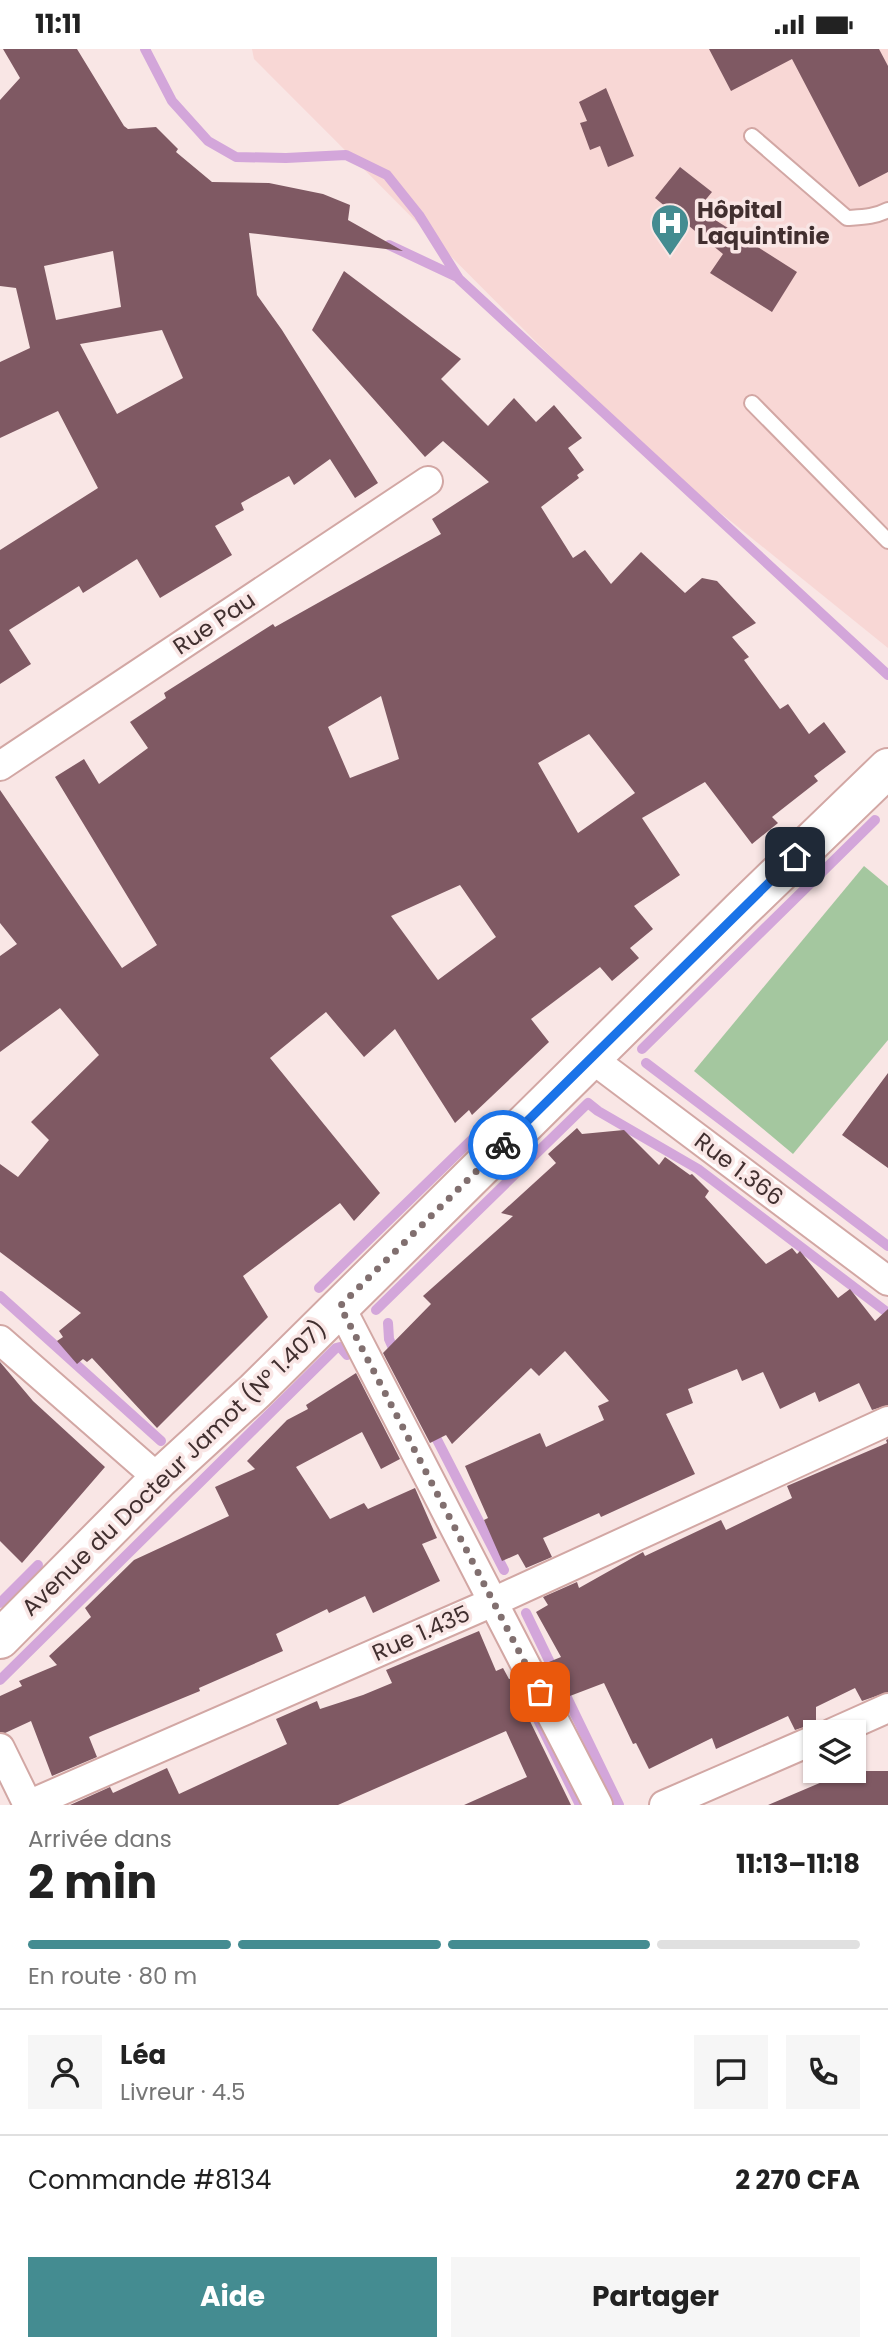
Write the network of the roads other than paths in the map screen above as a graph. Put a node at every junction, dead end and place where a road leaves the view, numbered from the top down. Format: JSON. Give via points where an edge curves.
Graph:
{"nodes":[{"id":1,"x":752,"y":136,"type":"dead end"},
{"id":2,"x":888,"y":210,"type":"edge"},
{"id":3,"x":752,"y":403,"type":"dead end"},
{"id":4,"x":428,"y":481,"type":"dead end"},
{"id":5,"x":888,"y":541,"type":"edge"},
{"id":6,"x":0,"y":766,"type":"edge"},
{"id":7,"x":887,"y":770,"type":"edge"},
{"id":8,"x":591,"y":1058,"type":"junction"},
{"id":9,"x":888,"y":1281,"type":"edge"},
{"id":10,"x":340,"y":1306,"type":"junction"},
{"id":11,"x":0,"y":1340,"type":"edge"},
{"id":12,"x":888,"y":1421,"type":"edge"},
{"id":13,"x":159,"y":1479,"type":"junction"},
{"id":14,"x":493,"y":1602,"type":"junction"},
{"id":15,"x":0,"y":1639,"type":"edge"},
{"id":16,"x":888,"y":1708,"type":"edge"},
{"id":17,"x":861,"y":1720,"type":"edge"},
{"id":18,"x":803,"y":1745,"type":"edge"},
{"id":19,"x":0,"y":1748,"type":"edge"},
{"id":20,"x":28,"y":1805,"type":"edge"},
{"id":21,"x":598,"y":1805,"type":"edge"},
{"id":22,"x":664,"y":1805,"type":"edge"}],
"edges":[{"from":1,"to":2,"type":"lane","via":[[847,218]]},
{"from":3,"to":5,"type":"lane"},
{"from":4,"to":6,"type":"street","name":"Rue Pau"},
{"from":7,"to":8,"type":"main road","name":"Avenue du Docteur Jamot (N° 1.407)"},
{"from":8,"to":9,"type":"street","name":"Rue 1.366"},
{"from":8,"to":10,"type":"main road","name":"Avenue du Docteur Jamot (N° 1.407)"},
{"from":10,"to":13,"type":"main road","name":"Avenue du Docteur Jamot (N° 1.407)"},
{"from":10,"to":14,"type":"street"},
{"from":11,"to":13,"type":"street"},
{"from":12,"to":14,"type":"street","name":"Rue 1.435"},
{"from":13,"to":15,"type":"main road","name":"Avenue du Docteur Jamot (N° 1.407)"},
{"from":14,"to":20,"type":"street","name":"Rue 1.435"},
{"from":14,"to":21,"type":"street"},
{"from":16,"to":17,"type":"street"},
{"from":18,"to":22,"type":"street"},
{"from":19,"to":20,"type":"street"}]}
